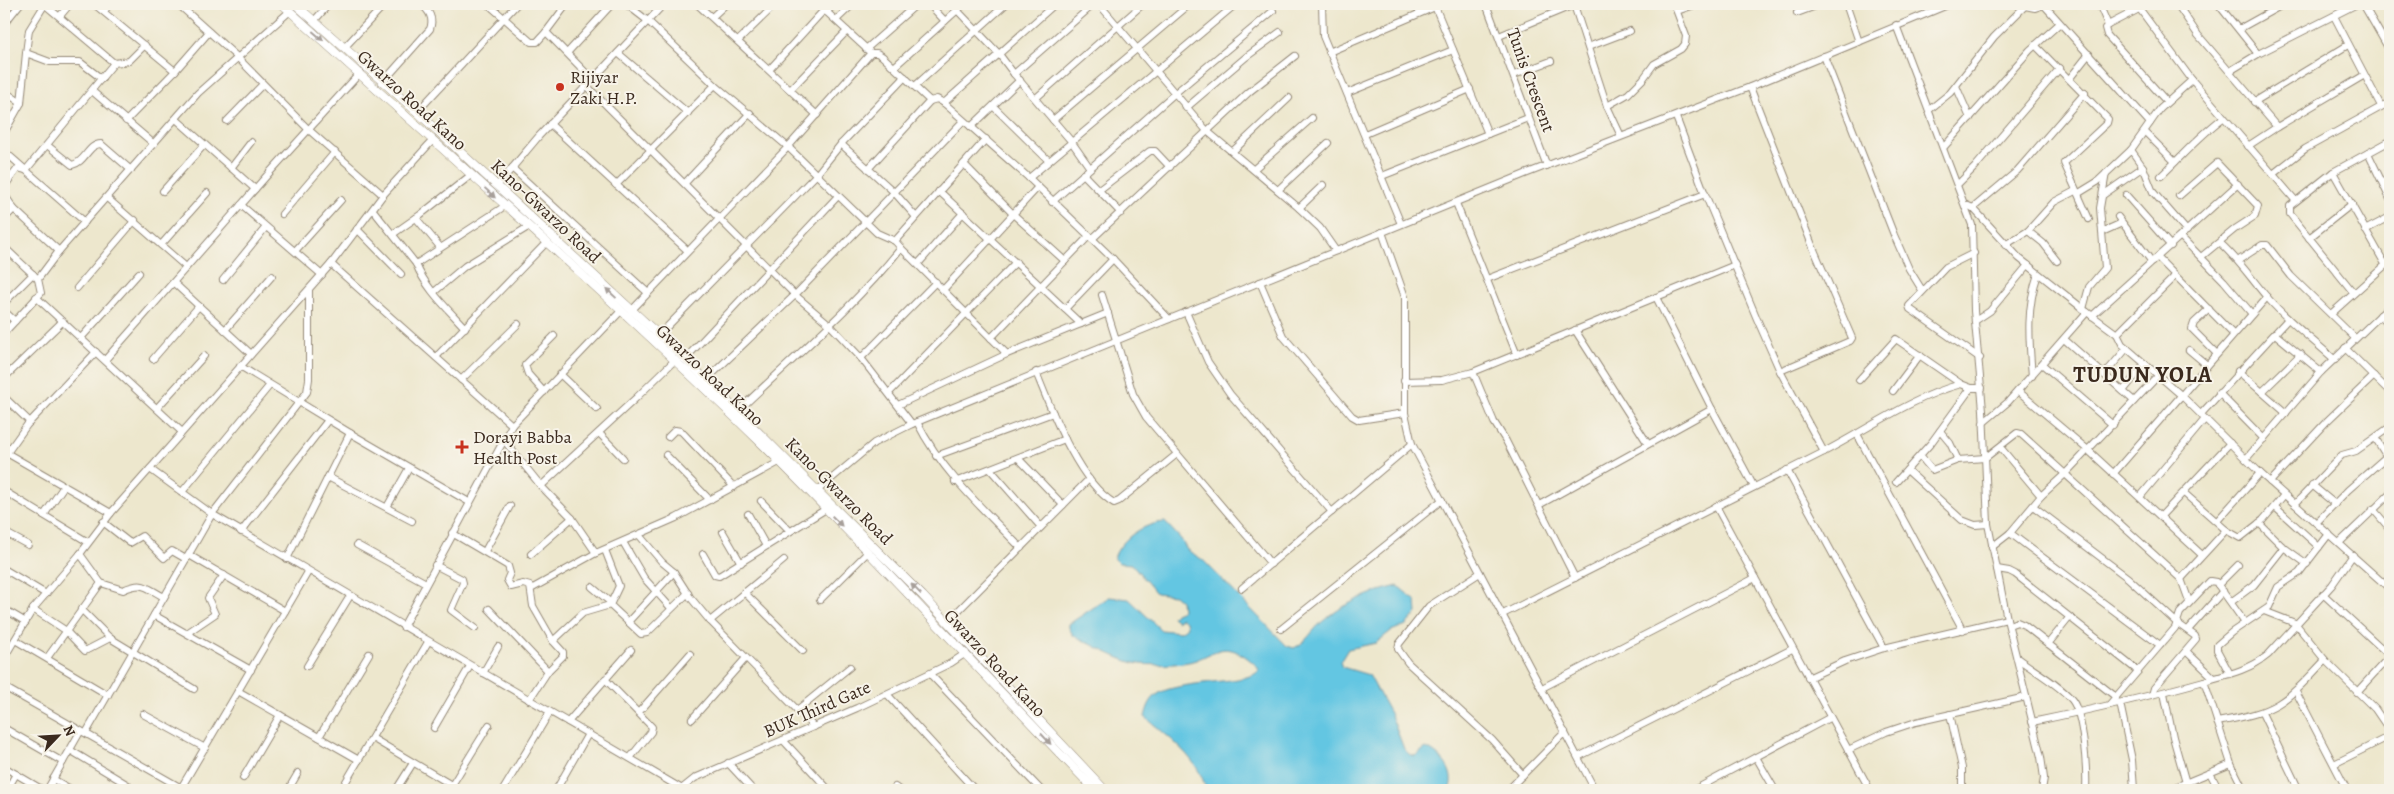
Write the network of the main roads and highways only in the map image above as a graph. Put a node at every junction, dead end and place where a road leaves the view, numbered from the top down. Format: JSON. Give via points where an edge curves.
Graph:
{"nodes":[{"id":1,"x":282,"y":4,"type":"edge"},
{"id":2,"x":292,"y":7,"type":"edge"},
{"id":3,"x":588,"y":277,"type":"junction"},
{"id":4,"x":898,"y":576,"type":"junction"},
{"id":5,"x":1095,"y":790,"type":"edge"},
{"id":6,"x":1105,"y":790,"type":"edge"}],
"edges":[{"from":1,"to":2,"type":"main road","name":"Gwarzo Road Kano"},
{"from":2,"to":3,"type":"main road","name":"Gwarzo Road Kano","one_way":true,"via":[[528,227]]},
{"from":2,"to":3,"type":"main road","name":"Kano-Gwarzo Road","via":[[314,21],[417,112]]},
{"from":3,"to":4,"type":"main road","name":"Gwarzo Road Kano","one_way":true,"via":[[620,312],[674,360],[868,552]]},
{"from":4,"to":3,"type":"main road","name":"Kano-Gwarzo Road","one_way":true,"via":[[818,490],[685,359]]},
{"from":4,"to":5,"type":"main road","name":"Gwarzo Road Kano","one_way":true},
{"from":6,"to":4,"type":"main road","name":"Kano-Gwarzo Road","one_way":true,"via":[[947,622]]}]}
